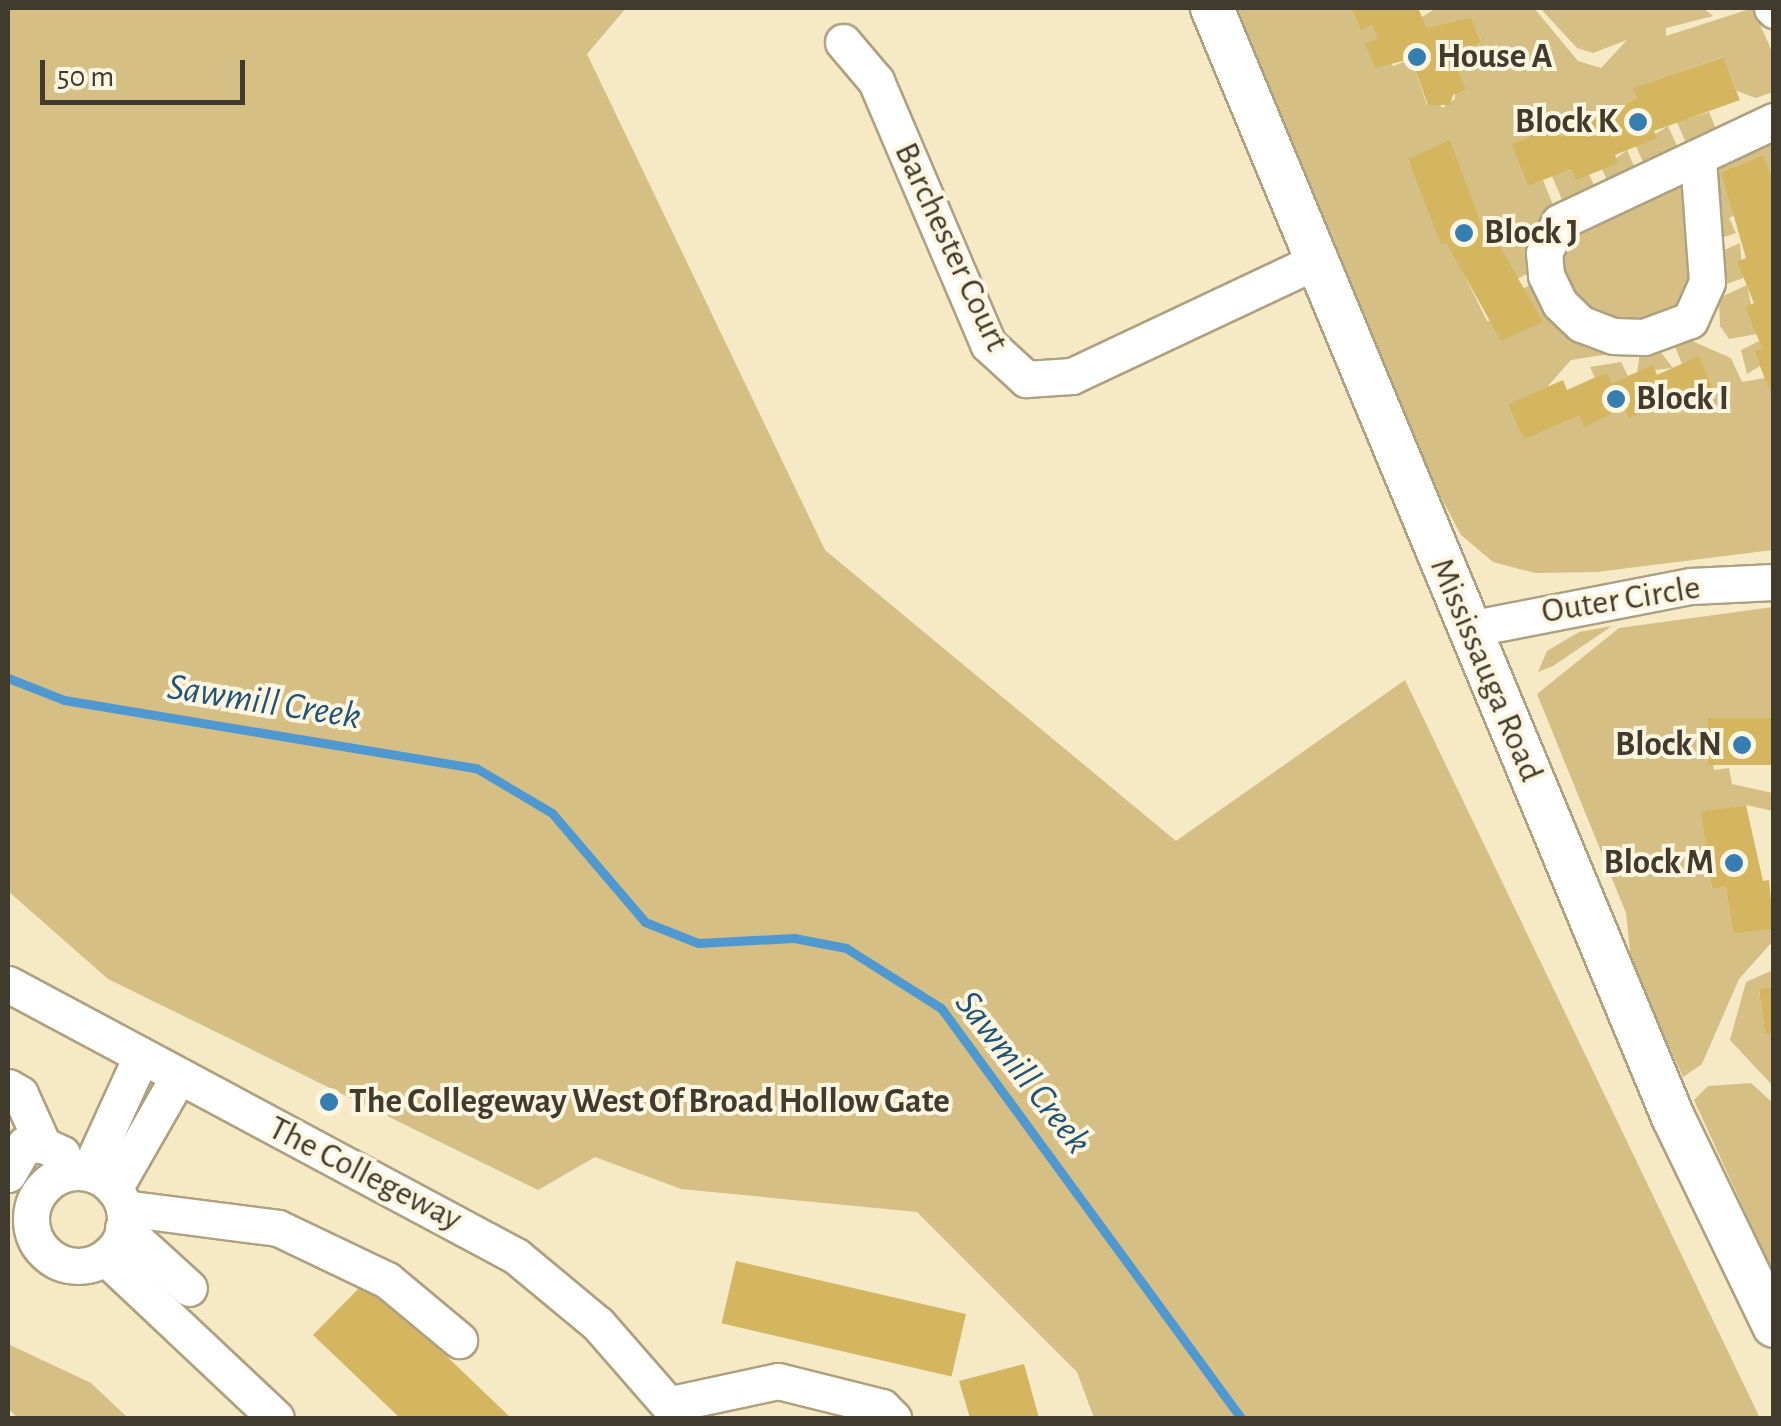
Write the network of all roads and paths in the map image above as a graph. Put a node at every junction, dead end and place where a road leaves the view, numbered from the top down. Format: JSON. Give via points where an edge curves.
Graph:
{"nodes":[{"id":1,"x":1212,"y":8,"type":"edge"},
{"id":2,"x":843,"y":42,"type":"dead end"},
{"id":3,"x":1774,"y":121,"type":"edge"},
{"id":4,"x":1698,"y":159,"type":"junction"},
{"id":5,"x":1318,"y":260,"type":"junction"},
{"id":6,"x":1774,"y":582,"type":"edge"},
{"id":7,"x":1469,"y":629,"type":"junction"},
{"id":8,"x":8,"y":984,"type":"edge"},
{"id":9,"x":140,"y":1059,"type":"junction"},
{"id":10,"x":176,"y":1078,"type":"junction"},
{"id":11,"x":8,"y":1087,"type":"edge"},
{"id":12,"x":8,"y":1174,"type":"edge"},
{"id":13,"x":94,"y":1196,"type":"junction"},
{"id":14,"x":19,"y":1198,"type":"edge"},
{"id":15,"x":189,"y":1288,"type":"dead end"},
{"id":16,"x":1774,"y":1326,"type":"edge"},
{"id":17,"x":459,"y":1340,"type":"dead end"},
{"id":18,"x":676,"y":1411,"type":"edge"},
{"id":19,"x":276,"y":1418,"type":"edge"},
{"id":20,"x":892,"y":1418,"type":"edge"}],
"edges":[{"from":1,"to":5,"type":"main road","name":"Mississauga Road"},
{"from":2,"to":5,"type":"street","name":"Barchester Court","via":[[876,81],[988,344],[1015,374],[1061,381]]},
{"from":3,"to":4,"type":"street"},
{"from":4,"to":4,"type":"street","via":[[1580,210],[1548,236],[1546,275],[1560,304],[1581,324],[1613,336],[1644,337],[1672,331],[1696,310],[1707,282]]},
{"from":5,"to":7,"type":"main road","name":"Mississauga Road"},
{"from":6,"to":7,"type":"street","name":"Outer Circle","via":[[1692,586]]},
{"from":7,"to":16,"type":"main road","name":"Mississauga Road","via":[[1673,1117]]},
{"from":8,"to":9,"type":"street","name":"The Collegeway"},
{"from":9,"to":10,"type":"street","name":"The Collegeway"},
{"from":9,"to":13,"type":"street"},
{"from":10,"to":13,"type":"street"},
{"from":10,"to":18,"type":"street","name":"The Collegeway","via":[[516,1256],[598,1324]]},
{"from":11,"to":13,"type":"street","via":[[20,1094]]},
{"from":12,"to":13,"type":"street","via":[[24,1144]]},
{"from":13,"to":14,"type":"street"},
{"from":13,"to":14,"type":"street","via":[[90,1266],[58,1264],[32,1238]]},
{"from":13,"to":15,"type":"street"},
{"from":13,"to":17,"type":"street","via":[[278,1228],[387,1280]]},
{"from":13,"to":19,"type":"street"},
{"from":18,"to":20,"type":"street","via":[[778,1381],[882,1407]]}]}
